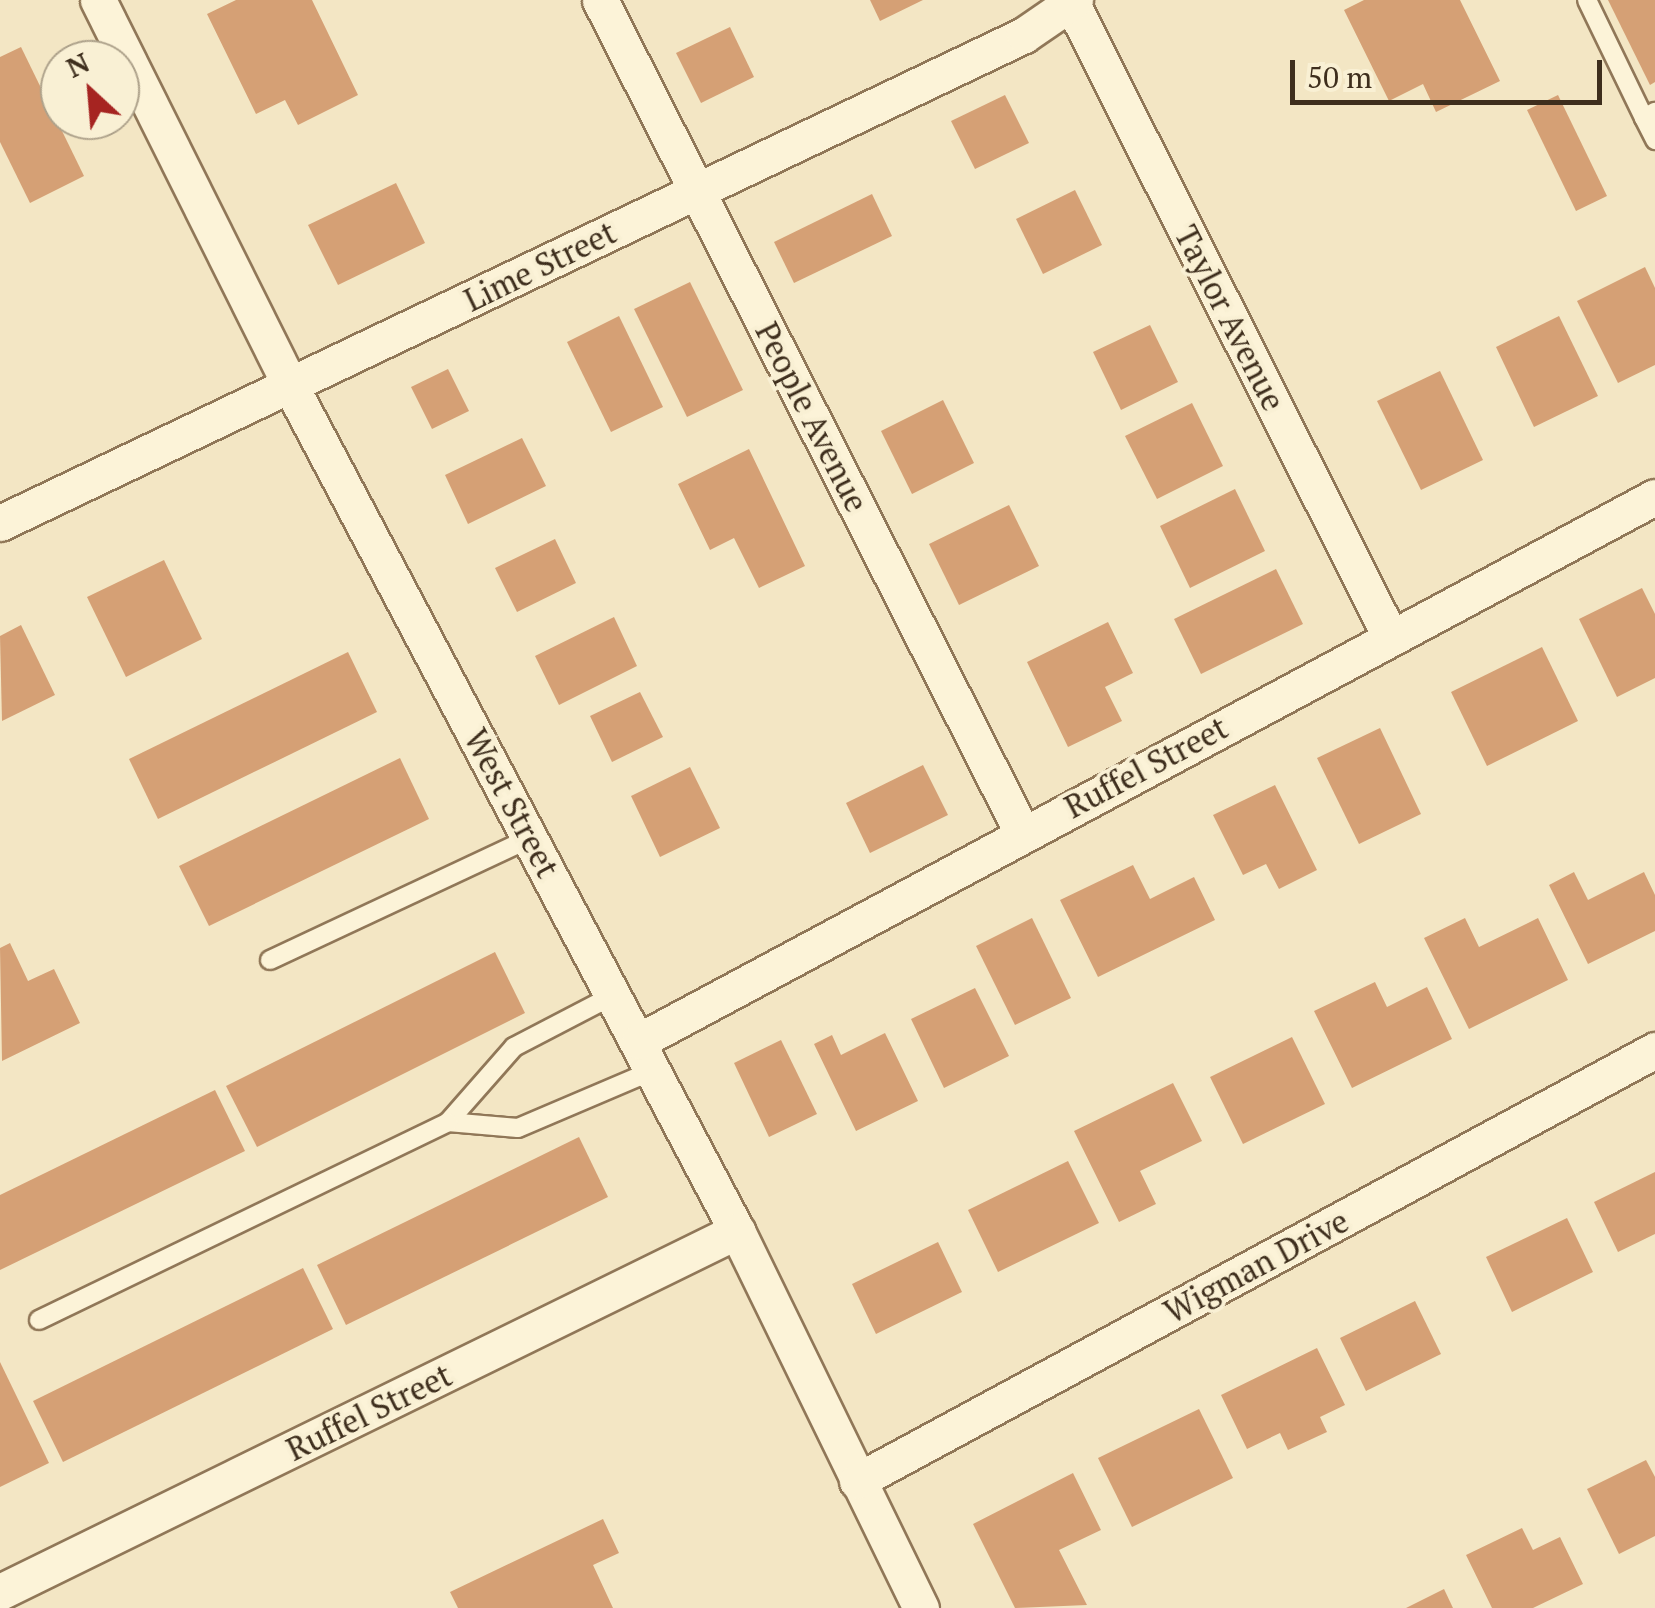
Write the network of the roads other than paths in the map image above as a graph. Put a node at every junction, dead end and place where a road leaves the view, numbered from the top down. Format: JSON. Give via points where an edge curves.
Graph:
{"nodes":[{"id":1,"x":98,"y":0,"type":"edge"},
{"id":2,"x":600,"y":0,"type":"edge"},
{"id":3,"x":1588,"y":0,"type":"edge"},
{"id":4,"x":1072,"y":1,"type":"edge"},
{"id":5,"x":1650,"y":115,"type":"edge"},
{"id":6,"x":1655,"y":140,"type":"edge"},
{"id":7,"x":698,"y":189,"type":"junction"},
{"id":8,"x":291,"y":387,"type":"junction"},
{"id":9,"x":1655,"y":498,"type":"edge"},
{"id":10,"x":0,"y":523,"type":"edge"},
{"id":11,"x":1390,"y":636,"type":"junction"},
{"id":12,"x":1023,"y":834,"type":"junction"},
{"id":13,"x":531,"y":838,"type":"junction"},
{"id":14,"x":270,"y":960,"type":"dead end"},
{"id":15,"x":614,"y":995,"type":"junction"},
{"id":16,"x":1655,"y":1050,"type":"edge"},
{"id":17,"x":646,"y":1055,"type":"junction"},
{"id":18,"x":448,"y":1122,"type":"junction"},
{"id":19,"x":738,"y":1231,"type":"junction"},
{"id":20,"x":40,"y":1320,"type":"dead end"},
{"id":21,"x":857,"y":1481,"type":"junction"},
{"id":22,"x":0,"y":1591,"type":"edge"},
{"id":23,"x":922,"y":1608,"type":"edge"}],
"edges":[{"from":1,"to":8,"type":"street","name":"West Street"},
{"from":2,"to":7,"type":"street","name":"People Avenue"},
{"from":3,"to":5,"type":"lane"},
{"from":4,"to":7,"type":"street","name":"Lime Street","via":[[1024,35]]},
{"from":4,"to":11,"type":"street","name":"Taylor Avenue"},
{"from":5,"to":6,"type":"lane"},
{"from":7,"to":8,"type":"street","name":"Lime Street"},
{"from":7,"to":12,"type":"street","name":"People Avenue"},
{"from":8,"to":10,"type":"street","name":"Lime Street"},
{"from":8,"to":13,"type":"street","name":"West Street"},
{"from":9,"to":11,"type":"street","name":"Ruffel Street"},
{"from":11,"to":12,"type":"street","name":"Ruffel Street"},
{"from":12,"to":17,"type":"street","name":"Ruffel Street"},
{"from":13,"to":14,"type":"lane"},
{"from":13,"to":15,"type":"street","name":"West Street"},
{"from":15,"to":17,"type":"street","name":"West Street"},
{"from":15,"to":18,"type":"lane","via":[[514,1047]]},
{"from":16,"to":21,"type":"street","name":"Wigman Drive"},
{"from":17,"to":18,"type":"lane","via":[[518,1128]]},
{"from":17,"to":19,"type":"street","name":"West Street"},
{"from":18,"to":20,"type":"lane"},
{"from":19,"to":21,"type":"street","name":"West Street"},
{"from":19,"to":22,"type":"street","name":"Ruffel Street"},
{"from":21,"to":23,"type":"street","name":"West Street"}]}
